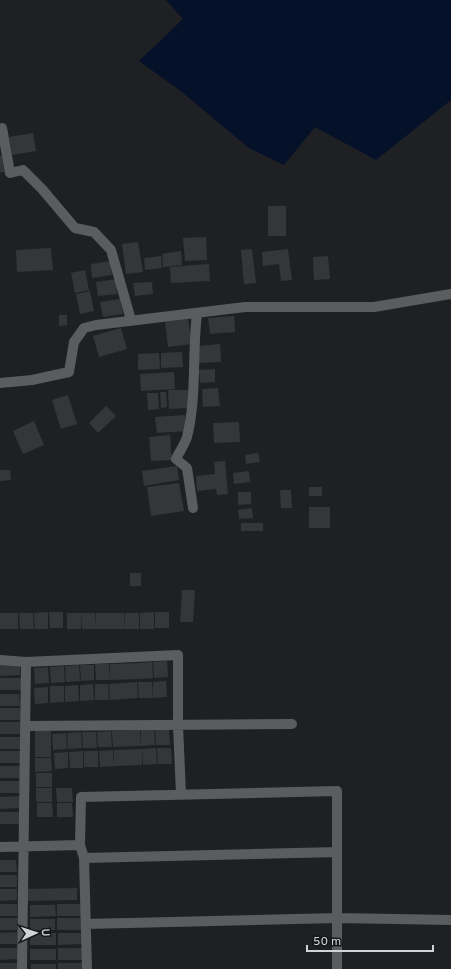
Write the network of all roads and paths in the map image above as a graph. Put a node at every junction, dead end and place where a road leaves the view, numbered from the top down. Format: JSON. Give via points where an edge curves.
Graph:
{"nodes":[{"id":1,"x":0,"y":128,"type":"edge"},
{"id":2,"x":451,"y":294,"type":"edge"},
{"id":3,"x":197,"y":314,"type":"junction"},
{"id":4,"x":131,"y":320,"type":"junction"},
{"id":5,"x":0,"y":383,"type":"edge"},
{"id":6,"x":193,"y":508,"type":"dead end"},
{"id":7,"x":0,"y":660,"type":"edge"},
{"id":8,"x":26,"y":662,"type":"junction"},
{"id":9,"x":292,"y":724,"type":"dead end"},
{"id":10,"x":178,"y":725,"type":"junction"},
{"id":11,"x":25,"y":726,"type":"junction"},
{"id":12,"x":181,"y":794,"type":"junction"},
{"id":13,"x":80,"y":845,"type":"junction"},
{"id":14,"x":0,"y":847,"type":"edge"},
{"id":15,"x":23,"y":847,"type":"junction"},
{"id":16,"x":337,"y":852,"type":"junction"},
{"id":17,"x":84,"y":858,"type":"junction"},
{"id":18,"x":337,"y":918,"type":"junction"},
{"id":19,"x":451,"y":920,"type":"edge"},
{"id":20,"x":86,"y":924,"type":"junction"},
{"id":21,"x":22,"y":969,"type":"edge"},
{"id":22,"x":87,"y":969,"type":"edge"},
{"id":23,"x":337,"y":969,"type":"edge"}],
"edges":[{"from":1,"to":4,"type":"street","via":[[10,173],[23,170],[75,228],[94,232],[111,250]]},
{"from":2,"to":3,"type":"street","via":[[374,307],[260,306]]},
{"from":3,"to":4,"type":"street"},
{"from":3,"to":6,"type":"street","via":[[192,398],[186,438],[176,459],[187,468]]},
{"from":4,"to":5,"type":"street","via":[[84,328],[74,342],[69,372],[32,380]]},
{"from":7,"to":8,"type":"street"},
{"from":8,"to":10,"type":"street","via":[[178,655]]},
{"from":8,"to":11,"type":"street"},
{"from":9,"to":10,"type":"street"},
{"from":10,"to":11,"type":"street"},
{"from":10,"to":12,"type":"street"},
{"from":11,"to":15,"type":"street"},
{"from":12,"to":13,"type":"street","via":[[81,797]]},
{"from":12,"to":16,"type":"street","via":[[337,790]]},
{"from":13,"to":15,"type":"street"},
{"from":13,"to":17,"type":"street"},
{"from":14,"to":15,"type":"street"},
{"from":15,"to":21,"type":"street"},
{"from":16,"to":17,"type":"street"},
{"from":16,"to":18,"type":"street"},
{"from":17,"to":20,"type":"street"},
{"from":18,"to":19,"type":"street"},
{"from":18,"to":20,"type":"street"},
{"from":18,"to":23,"type":"street"},
{"from":20,"to":22,"type":"street"}]}
